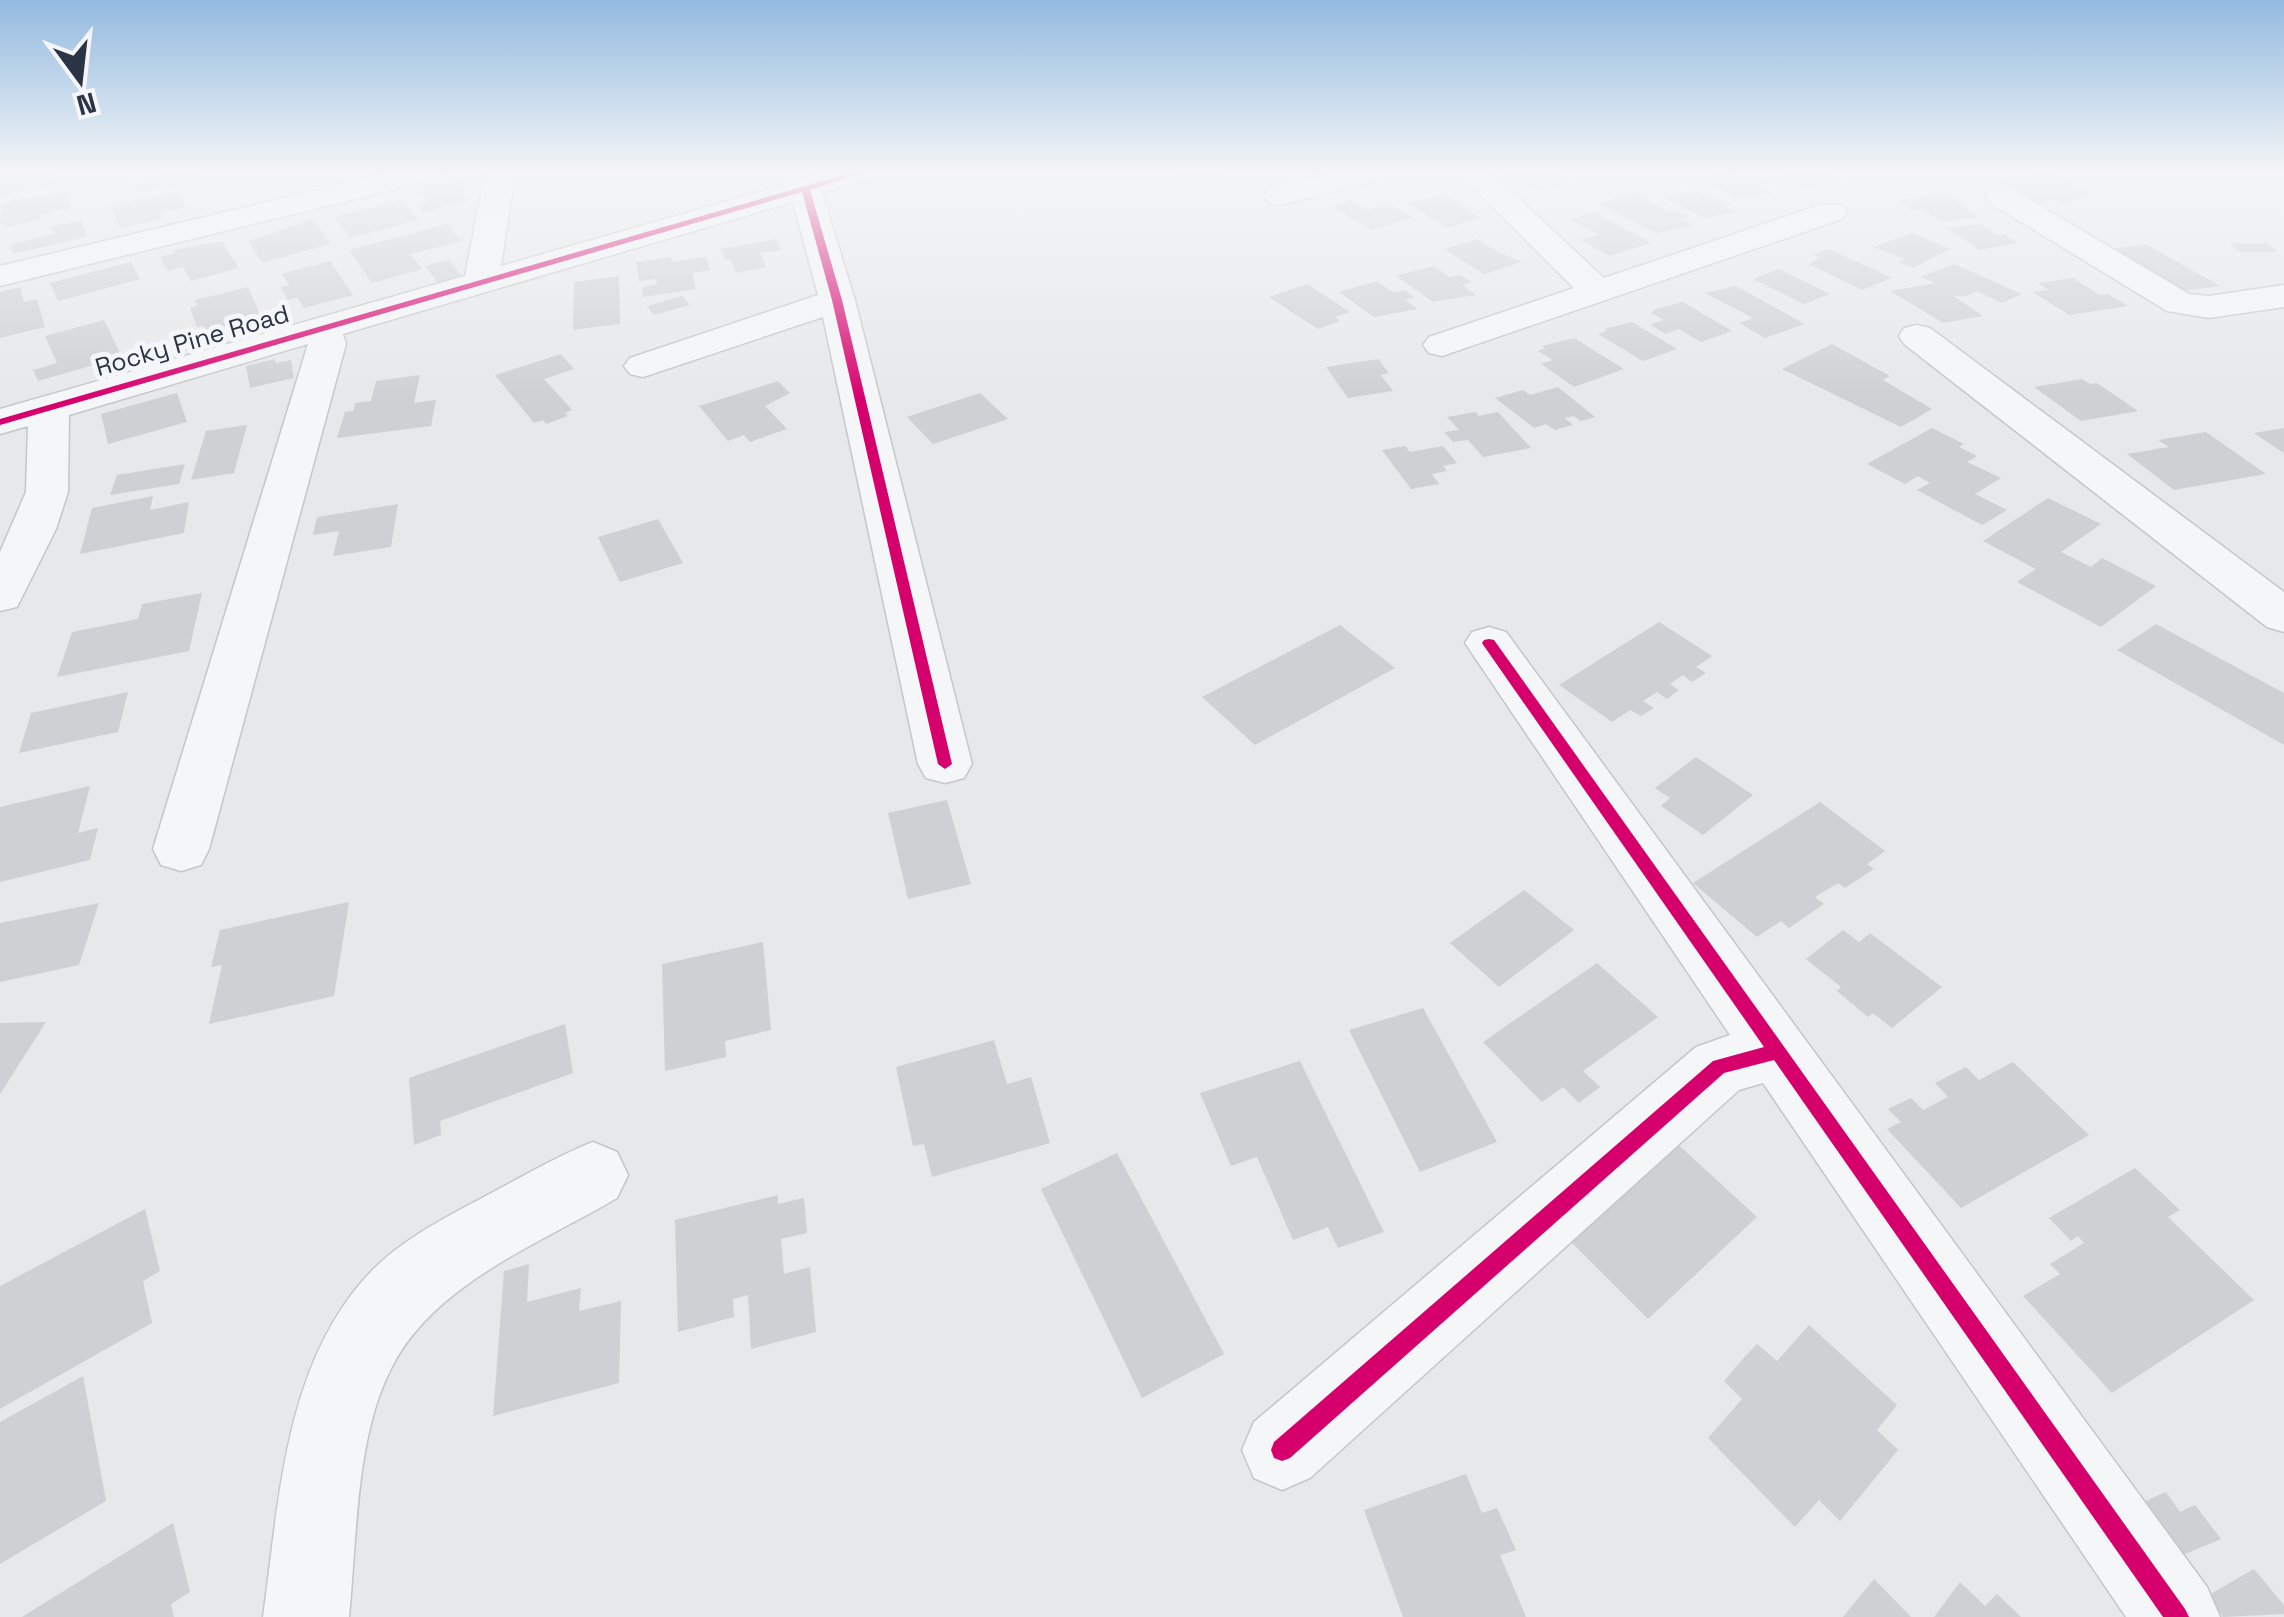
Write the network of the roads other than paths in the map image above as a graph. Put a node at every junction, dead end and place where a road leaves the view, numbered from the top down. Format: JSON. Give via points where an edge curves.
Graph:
{"nodes":[{"id":1,"x":93,"y":248,"type":"edge"},
{"id":2,"x":487,"y":248,"type":"edge"},
{"id":3,"x":601,"y":248,"type":"edge"},
{"id":4,"x":822,"y":248,"type":"edge"},
{"id":5,"x":1552,"y":248,"type":"edge"},
{"id":6,"x":1721,"y":248,"type":"edge"},
{"id":7,"x":2090,"y":248,"type":"edge"},
{"id":8,"x":0,"y":276,"type":"edge"},
{"id":9,"x":481,"y":284,"type":"junction"},
{"id":10,"x":1596,"y":290,"type":"junction"},
{"id":11,"x":2284,"y":296,"type":"edge"},
{"id":12,"x":837,"y":300,"type":"junction"},
{"id":13,"x":324,"y":328,"type":"junction"},
{"id":14,"x":1918,"y":336,"type":"dead end"},
{"id":15,"x":1442,"y":344,"type":"dead end"},
{"id":16,"x":643,"y":366,"type":"dead end"},
{"id":17,"x":49,"y":408,"type":"junction"},
{"id":18,"x":0,"y":422,"type":"edge"},
{"id":19,"x":0,"y":596,"type":"edge"},
{"id":20,"x":2284,"y":616,"type":"edge"},
{"id":21,"x":1490,"y":643,"type":"dead end"},
{"id":22,"x":945,"y":764,"type":"dead end"},
{"id":23,"x":181,"y":848,"type":"dead end"},
{"id":24,"x":1778,"y":1051,"type":"junction"},
{"id":25,"x":593,"y":1175,"type":"dead end"},
{"id":26,"x":1282,"y":1450,"type":"dead end"},
{"id":27,"x":306,"y":1617,"type":"edge"},
{"id":28,"x":2177,"y":1617,"type":"edge"}],
"edges":[{"from":1,"to":8,"type":"street"},
{"from":2,"to":9,"type":"street"},
{"from":3,"to":9,"type":"street","name":"Rocky Pine Road"},
{"from":4,"to":12,"type":"street"},
{"from":5,"to":10,"type":"street"},
{"from":6,"to":10,"type":"street"},
{"from":7,"to":11,"type":"street","via":[[2180,302],[2209,307]]},
{"from":9,"to":13,"type":"street","name":"Rocky Pine Road"},
{"from":10,"to":15,"type":"street"},
{"from":12,"to":16,"type":"street"},
{"from":12,"to":22,"type":"street"},
{"from":13,"to":17,"type":"street","name":"Rocky Pine Road"},
{"from":13,"to":23,"type":"street","via":[[327,344]]},
{"from":14,"to":20,"type":"street"},
{"from":17,"to":18,"type":"street","name":"Rocky Pine Road"},
{"from":17,"to":19,"type":"street","via":[[47,492]]},
{"from":21,"to":24,"type":"street"},
{"from":24,"to":26,"type":"street","via":[[1719,1067]]},
{"from":24,"to":28,"type":"street"},
{"from":25,"to":27,"type":"street","via":[[419,1278],[365,1339],[332,1429]]}]}
